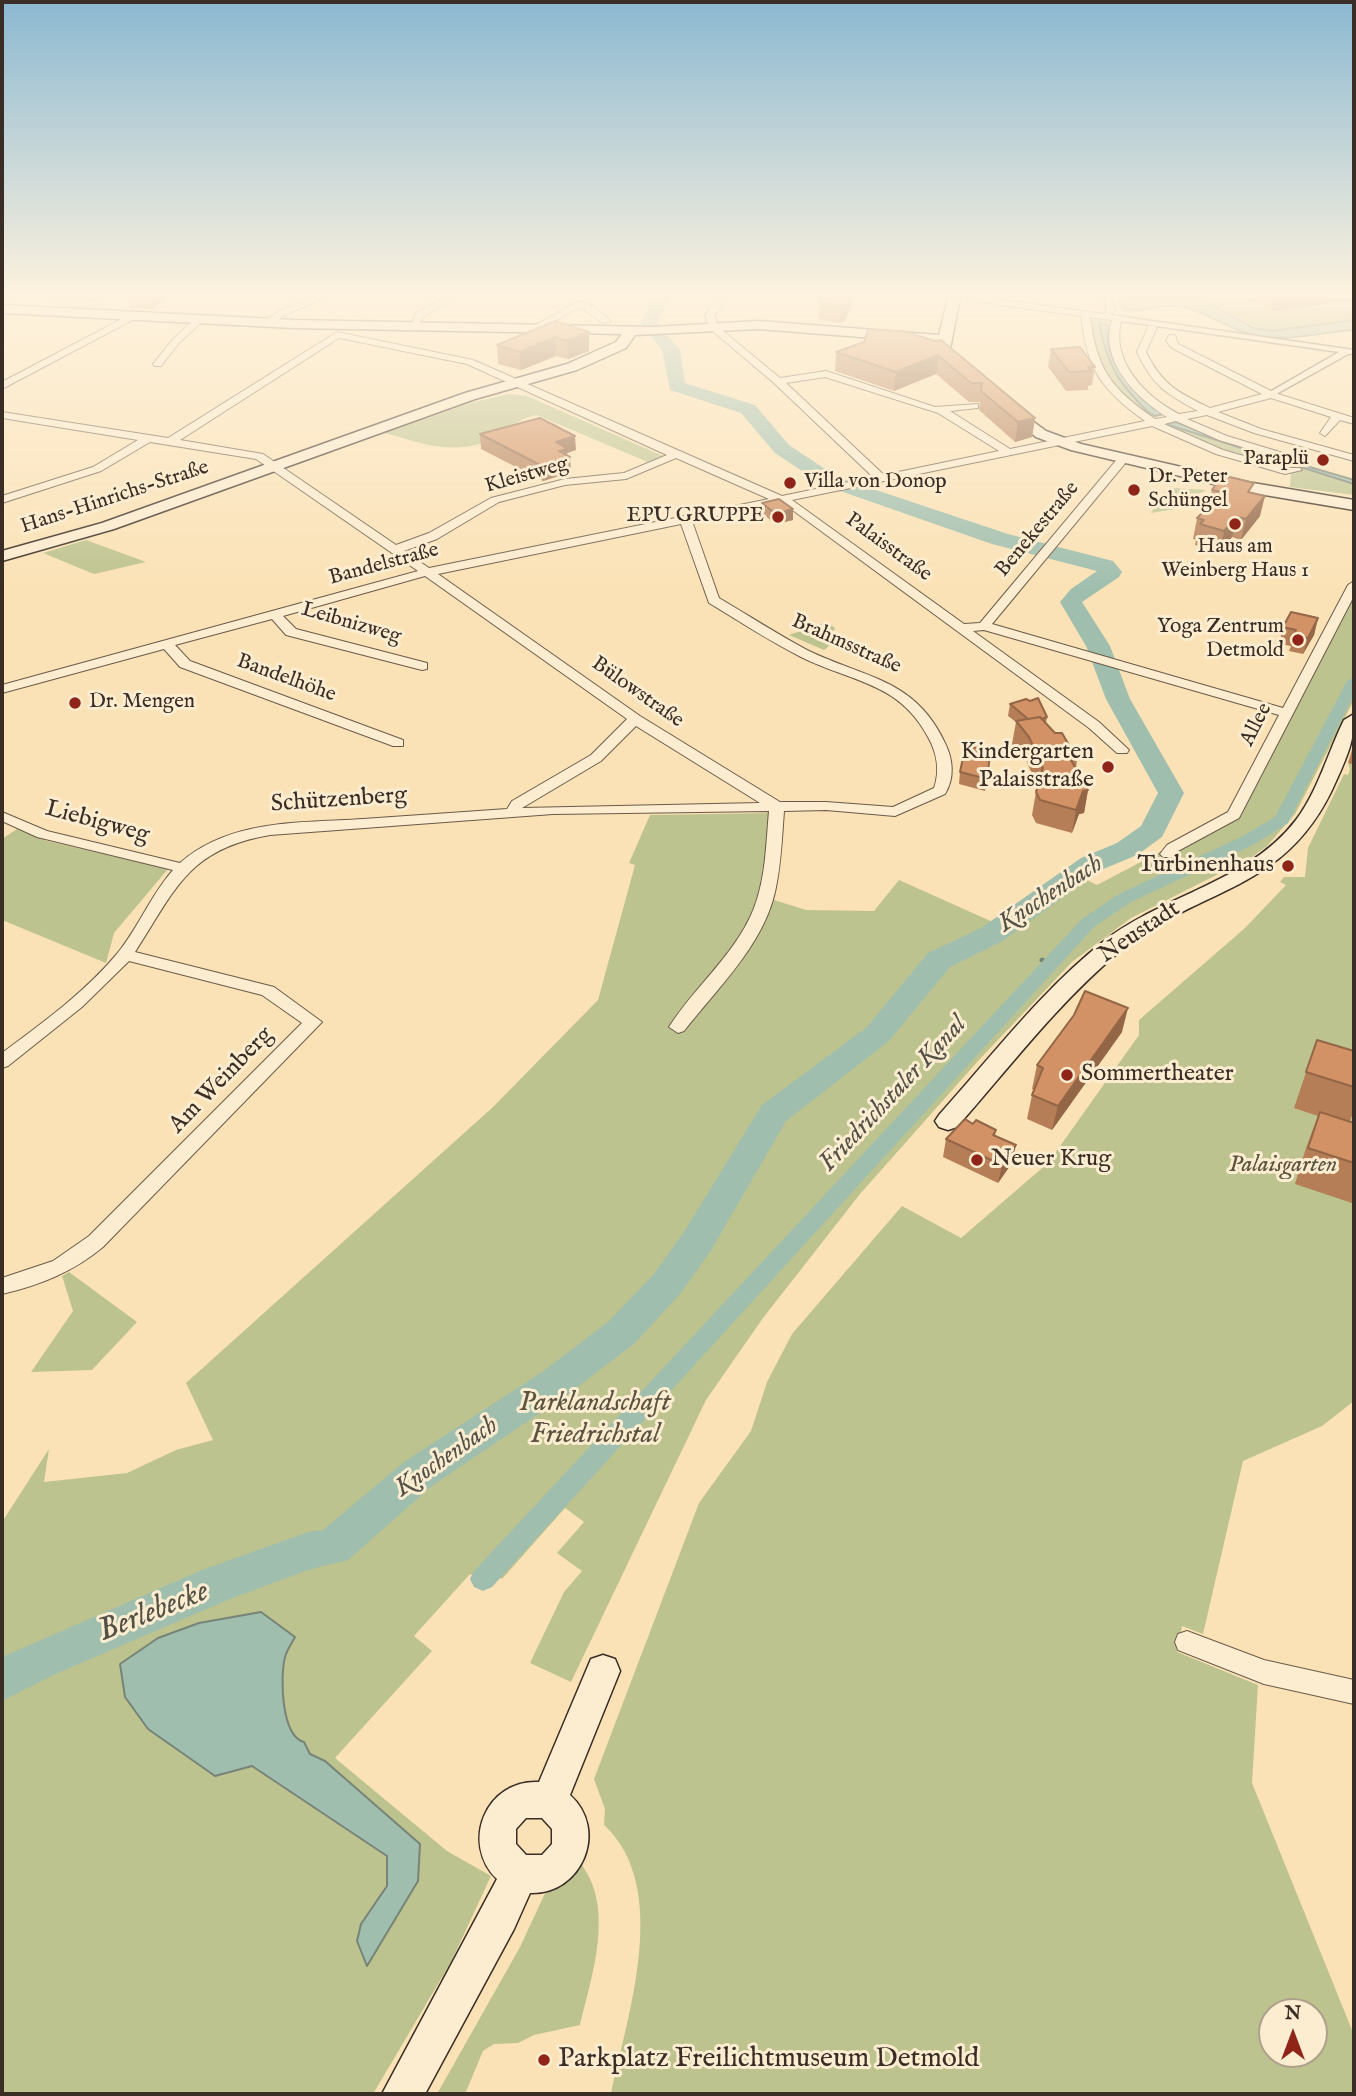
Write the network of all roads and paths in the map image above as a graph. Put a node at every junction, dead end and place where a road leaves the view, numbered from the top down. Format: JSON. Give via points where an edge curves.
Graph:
{"nodes":[{"id":1,"x":242,"y":396,"type":"edge"},
{"id":2,"x":471,"y":396,"type":"edge"},
{"id":3,"x":547,"y":396,"type":"edge"},
{"id":4,"x":794,"y":396,"type":"edge"},
{"id":5,"x":890,"y":396,"type":"edge"},
{"id":6,"x":995,"y":396,"type":"edge"},
{"id":7,"x":1121,"y":396,"type":"edge"},
{"id":8,"x":1148,"y":396,"type":"edge"},
{"id":9,"x":1181,"y":396,"type":"edge"},
{"id":10,"x":1267,"y":396,"type":"edge"},
{"id":11,"x":1272,"y":396,"type":"edge"},
{"id":12,"x":974,"y":406,"type":"dead end"},
{"id":13,"x":941,"y":410,"type":"junction"},
{"id":14,"x":1203,"y":411,"type":"junction"},
{"id":15,"x":2,"y":415,"type":"edge"},
{"id":16,"x":1337,"y":417,"type":"junction"},
{"id":17,"x":1162,"y":419,"type":"junction"},
{"id":18,"x":1354,"y":421,"type":"edge"},
{"id":19,"x":1325,"y":433,"type":"dead end"},
{"id":20,"x":148,"y":439,"type":"junction"},
{"id":21,"x":170,"y":442,"type":"junction"},
{"id":22,"x":1058,"y":442,"type":"junction"},
{"id":23,"x":1007,"y":452,"type":"junction"},
{"id":24,"x":675,"y":455,"type":"junction"},
{"id":25,"x":1354,"y":458,"type":"edge"},
{"id":26,"x":1122,"y":459,"type":"junction"},
{"id":27,"x":273,"y":465,"type":"junction"},
{"id":28,"x":882,"y":479,"type":"junction"},
{"id":29,"x":2,"y":500,"type":"edge"},
{"id":30,"x":781,"y":500,"type":"junction"},
{"id":31,"x":1354,"y":505,"type":"edge"},
{"id":32,"x":685,"y":519,"type":"junction"},
{"id":33,"x":394,"y":550,"type":"junction"},
{"id":34,"x":2,"y":556,"type":"edge"},
{"id":35,"x":428,"y":572,"type":"junction"},
{"id":36,"x":1354,"y":585,"type":"edge"},
{"id":37,"x":274,"y":614,"type":"junction"},
{"id":38,"x":984,"y":626,"type":"junction"},
{"id":39,"x":963,"y":628,"type":"junction"},
{"id":40,"x":167,"y":644,"type":"junction"},
{"id":41,"x":422,"y":666,"type":"dead end"},
{"id":42,"x":2,"y":689,"type":"edge"},
{"id":43,"x":1287,"y":713,"type":"junction"},
{"id":44,"x":635,"y":719,"type":"junction"},
{"id":45,"x":1354,"y":720,"type":"edge"},
{"id":46,"x":398,"y":743,"type":"dead end"},
{"id":47,"x":1122,"y":750,"type":"dead end"},
{"id":48,"x":777,"y":807,"type":"junction"},
{"id":49,"x":511,"y":814,"type":"junction"},
{"id":50,"x":2,"y":816,"type":"edge"},
{"id":51,"x":1168,"y":854,"type":"dead end"},
{"id":52,"x":181,"y":868,"type":"junction"},
{"id":53,"x":125,"y":955,"type":"junction"},
{"id":54,"x":678,"y":1027,"type":"dead end"},
{"id":55,"x":2,"y":1062,"type":"edge"},
{"id":56,"x":948,"y":1121,"type":"dead end"},
{"id":57,"x":2,"y":1286,"type":"edge"},
{"id":58,"x":1187,"y":1642,"type":"dead end"},
{"id":59,"x":603,"y":1671,"type":"dead end"},
{"id":60,"x":1354,"y":1692,"type":"edge"},
{"id":61,"x":549,"y":1801,"type":"junction"},
{"id":62,"x":519,"y":1873,"type":"junction"},
{"id":63,"x":402,"y":2094,"type":"edge"}],
"edges":[{"from":1,"to":21,"type":"street","name":"Palaisstraße"},
{"from":2,"to":27,"type":"main road","name":"Hans-Hinrichs-Straße"},
{"from":3,"to":24,"type":"street","name":"Palaisstraße"},
{"from":4,"to":28,"type":"street"},
{"from":5,"to":13,"type":"street"},
{"from":6,"to":22,"type":"main road","via":[[1021,420]]},
{"from":7,"to":17,"type":"street","via":[[1129,407]]},
{"from":8,"to":17,"type":"street"},
{"from":9,"to":14,"type":"street"},
{"from":10,"to":14,"type":"street","name":"Bandelstraße"},
{"from":11,"to":16,"type":"street"},
{"from":12,"to":13,"type":"street"},
{"from":13,"to":23,"type":"street"},
{"from":14,"to":17,"type":"street","name":"Bandelstraße"},
{"from":14,"to":25,"type":"street","via":[[1269,436]]},
{"from":15,"to":20,"type":"street","name":"Bülowstraße"},
{"from":16,"to":18,"type":"street"},
{"from":16,"to":19,"type":"street"},
{"from":17,"to":17,"type":"street","via":[[1212,449],[1285,471],[1300,468]]},
{"from":17,"to":22,"type":"street","name":"Bandelstraße"},
{"from":20,"to":21,"type":"street","name":"Bülowstraße"},
{"from":20,"to":29,"type":"street","via":[[97,469]]},
{"from":21,"to":27,"type":"street","name":"Bülowstraße","via":[[259,456]]},
{"from":22,"to":23,"type":"street","name":"Bandelstraße"},
{"from":22,"to":26,"type":"main road"},
{"from":23,"to":28,"type":"street","name":"Bandelstraße"},
{"from":24,"to":30,"type":"street","name":"Palaisstraße"},
{"from":24,"to":33,"type":"street","name":"Kleistweg","via":[[626,476],[565,482],[495,500],[433,536]]},
{"from":26,"to":31,"type":"main road"},
{"from":26,"to":38,"type":"street","name":"Benekestraße"},
{"from":27,"to":33,"type":"street","name":"Bülowstraße"},
{"from":27,"to":34,"type":"main road","name":"Hans-Hinrichs-Straße","via":[[108,526]]},
{"from":28,"to":30,"type":"street","name":"Bandelstraße"},
{"from":30,"to":32,"type":"street","name":"Bandelstraße"},
{"from":30,"to":39,"type":"street","name":"Palaisstraße"},
{"from":32,"to":35,"type":"street","name":"Bandelstraße"},
{"from":32,"to":48,"type":"street","name":"Brahmsstraße","via":[[713,600],[816,659],[900,692],[925,714],[945,756],[940,791],[895,812]]},
{"from":33,"to":35,"type":"street","name":"Bülowstraße"},
{"from":35,"to":37,"type":"street","name":"Bandelstraße"},
{"from":35,"to":44,"type":"street","name":"Bülowstraße"},
{"from":36,"to":43,"type":"street","name":"Allee"},
{"from":37,"to":40,"type":"street","name":"Bandelstraße"},
{"from":37,"to":41,"type":"street","name":"Leibnizweg","via":[[290,632]]},
{"from":38,"to":39,"type":"street"},
{"from":38,"to":43,"type":"street"},
{"from":39,"to":47,"type":"street","name":"Palaisstraße"},
{"from":40,"to":42,"type":"street","name":"Bandelstraße"},
{"from":40,"to":46,"type":"street","name":"Bandelhöhe","via":[[185,664]]},
{"from":43,"to":51,"type":"street","name":"Allee","via":[[1234,815]]},
{"from":44,"to":48,"type":"street","name":"Bülowstraße"},
{"from":44,"to":49,"type":"street","via":[[596,758],[517,804]]},
{"from":45,"to":56,"type":"main road","name":"Neustadt","via":[[1314,805],[1290,838],[1262,861],[1145,923],[1113,946],[1063,992]]},
{"from":48,"to":49,"type":"street","name":"Schützenberg"},
{"from":48,"to":54,"type":"street","via":[[760,912]]},
{"from":49,"to":52,"type":"street","name":"Schützenberg","via":[[253,832],[216,843]]},
{"from":50,"to":52,"type":"street","name":"Liebigweg","via":[[42,834]]},
{"from":52,"to":53,"type":"street","name":"Schützenberg","via":[[167,883]]},
{"from":53,"to":55,"type":"street","name":"Schützenberg"},
{"from":53,"to":57,"type":"street","name":"Am Weinberg","via":[[268,991],[313,1022],[78,1258],[47,1275]]},
{"from":58,"to":60,"type":"street","via":[[1264,1672]]},
{"from":59,"to":61,"type":"main road"},
{"from":61,"to":62,"type":"main road","via":[[566,1816],[568,1850],[553,1869]]},
{"from":61,"to":62,"type":"main road","via":[[516,1805],[500,1822],[497,1846],[501,1857]]},
{"from":62,"to":63,"type":"main road","via":[[501,1916]]}]}
